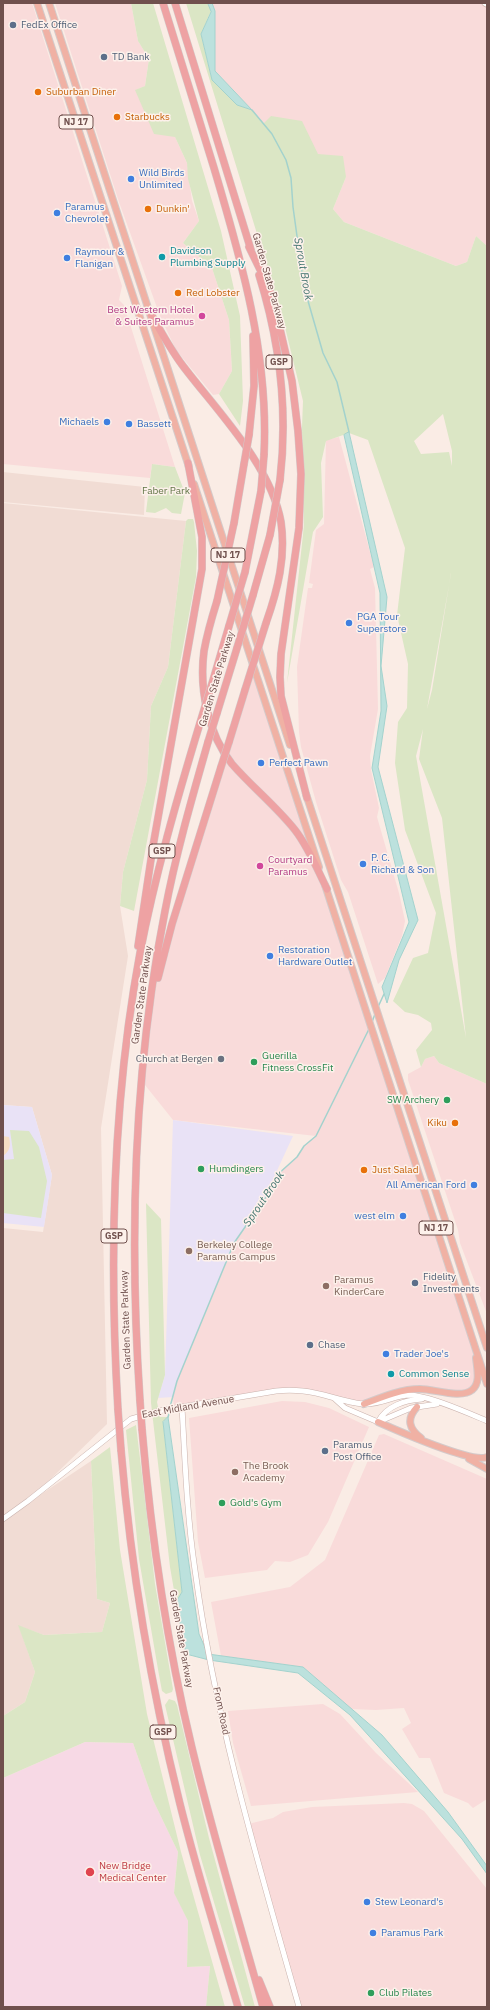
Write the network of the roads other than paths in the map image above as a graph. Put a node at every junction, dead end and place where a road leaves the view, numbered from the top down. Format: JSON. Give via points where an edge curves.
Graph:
{"nodes":[{"id":1,"x":38,"y":3,"type":"edge"},
{"id":2,"x":49,"y":3,"type":"edge"},
{"id":3,"x":163,"y":3,"type":"edge"},
{"id":4,"x":175,"y":3,"type":"edge"},
{"id":5,"x":249,"y":247,"type":"junction"},
{"id":6,"x":150,"y":312,"type":"junction"},
{"id":7,"x":253,"y":314,"type":"junction"},
{"id":8,"x":188,"y":463,"type":"junction"},
{"id":9,"x":307,"y":798,"type":"junction"},
{"id":10,"x":327,"y":890,"type":"junction"},
{"id":11,"x":135,"y":982,"type":"junction"},
{"id":12,"x":148,"y":1017,"type":"junction"},
{"id":13,"x":475,"y":1344,"type":"junction"},
{"id":14,"x":487,"y":1348,"type":"edge"},
{"id":15,"x":484,"y":1376,"type":"junction"},
{"id":16,"x":487,"y":1384,"type":"edge"},
{"id":17,"x":487,"y":1390,"type":"edge"},
{"id":18,"x":335,"y":1399,"type":"junction"},
{"id":19,"x":425,"y":1399,"type":"junction"},
{"id":20,"x":364,"y":1404,"type":"junction"},
{"id":21,"x":440,"y":1404,"type":"junction"},
{"id":22,"x":182,"y":1407,"type":"junction"},
{"id":23,"x":417,"y":1407,"type":"junction"},
{"id":24,"x":487,"y":1421,"type":"edge"},
{"id":25,"x":378,"y":1422,"type":"junction"},
{"id":26,"x":423,"y":1439,"type":"junction"},
{"id":27,"x":459,"y":1454,"type":"junction"},
{"id":28,"x":487,"y":1457,"type":"edge"},
{"id":29,"x":487,"y":1469,"type":"edge"},
{"id":30,"x":3,"y":1519,"type":"edge"},
{"id":31,"x":249,"y":1956,"type":"junction"},
{"id":32,"x":238,"y":2007,"type":"edge"},
{"id":33,"x":263,"y":2007,"type":"edge"},
{"id":34,"x":270,"y":2007,"type":"edge"},
{"id":35,"x":299,"y":2007,"type":"edge"}],
"edges":[{"from":1,"to":8,"type":"highway","number":"NJ 17"},
{"from":2,"to":6,"type":"highway","number":"NJ 17"},
{"from":3,"to":7,"type":"highway","name":"Garden State Parkway","number":"GSP","via":[[232,227]]},
{"from":4,"to":5,"type":"highway","name":"Garden State Parkway","number":"GSP"},
{"from":5,"to":9,"type":"highway","via":[[268,288],[280,329],[290,371],[298,431],[301,474],[299,528],[282,645],[280,677],[281,696]]},
{"from":5,"to":12,"type":"highway","name":"Garden State Parkway","number":"GSP","bridge":true,"via":[[270,316],[280,370],[283,425],[280,480],[270,535],[185,824],[160,936]]},
{"from":6,"to":9,"type":"highway","number":"NJ 17"},
{"from":6,"to":12,"type":"highway","bridge":true,"via":[[182,365],[258,464],[280,520],[283,553],[278,585],[172,924]]},
{"from":7,"to":10,"type":"highway","bridge":true,"via":[[254,386],[234,523],[206,644],[203,672],[207,707],[216,736],[232,764],[296,831]]},
{"from":7,"to":11,"type":"highway","name":"Garden State Parkway","number":"GSP","bridge":true,"via":[[261,361],[264,403],[261,491],[245,572],[163,849]]},
{"from":8,"to":10,"type":"highway","number":"NJ 17"},
{"from":8,"to":11,"type":"highway","via":[[202,536],[202,568],[149,867]]},
{"from":9,"to":14,"type":"highway","number":"NJ 17"},
{"from":10,"to":13,"type":"highway","number":"NJ 17"},
{"from":11,"to":32,"type":"highway","name":"Garden State Parkway","number":"GSP","bridge":true,"via":[[122,1090],[113,1270],[121,1450],[135,1571],[159,1712],[194,1857]]},
{"from":12,"to":31,"type":"highway","name":"Garden State Parkway","number":"GSP","bridge":true,"via":[[139,1106],[134,1196],[134,1289],[142,1429],[153,1533],[180,1694],[203,1792]]},
{"from":13,"to":15,"type":"highway","number":"NJ 17"},
{"from":13,"to":20,"type":"highway","via":[[478,1378],[468,1392],[460,1394],[412,1389]]},
{"from":15,"to":16,"type":"highway","number":"NJ 17"},
{"from":15,"to":17,"type":"highway"},
{"from":18,"to":20,"type":"street","name":"East Midland Avenue"},
{"from":18,"to":22,"type":"street","name":"East Midland Avenue","via":[[292,1390]]},
{"from":18,"to":25,"type":"street","name":"East Midland Avenue","via":[[345,1408]]},
{"from":19,"to":20,"type":"street","name":"East Midland Avenue","via":[[405,1396],[378,1404]]},
{"from":19,"to":21,"type":"street","name":"East Midland Avenue"},
{"from":19,"to":25,"type":"street","name":"East Midland Avenue","via":[[412,1400],[392,1408],[384,1413]]},
{"from":21,"to":23,"type":"street","name":"East Midland Avenue"},
{"from":21,"to":24,"type":"street","name":"East Midland Avenue"},
{"from":22,"to":30,"type":"street","name":"East Midland Avenue","via":[[131,1419]]},
{"from":22,"to":35,"type":"street","name":"From Road","via":[[192,1550],[212,1667],[242,1803]]},
{"from":23,"to":25,"type":"street","name":"East Midland Avenue"},
{"from":23,"to":26,"type":"highway","via":[[411,1414],[410,1424],[413,1431]]},
{"from":25,"to":26,"type":"highway"},
{"from":26,"to":27,"type":"highway"},
{"from":27,"to":28,"type":"highway","via":[[478,1459]]},
{"from":27,"to":29,"type":"highway"},
{"from":31,"to":33,"type":"highway","name":"Garden State Parkway","number":"GSP"},
{"from":31,"to":34,"type":"highway"}]}
